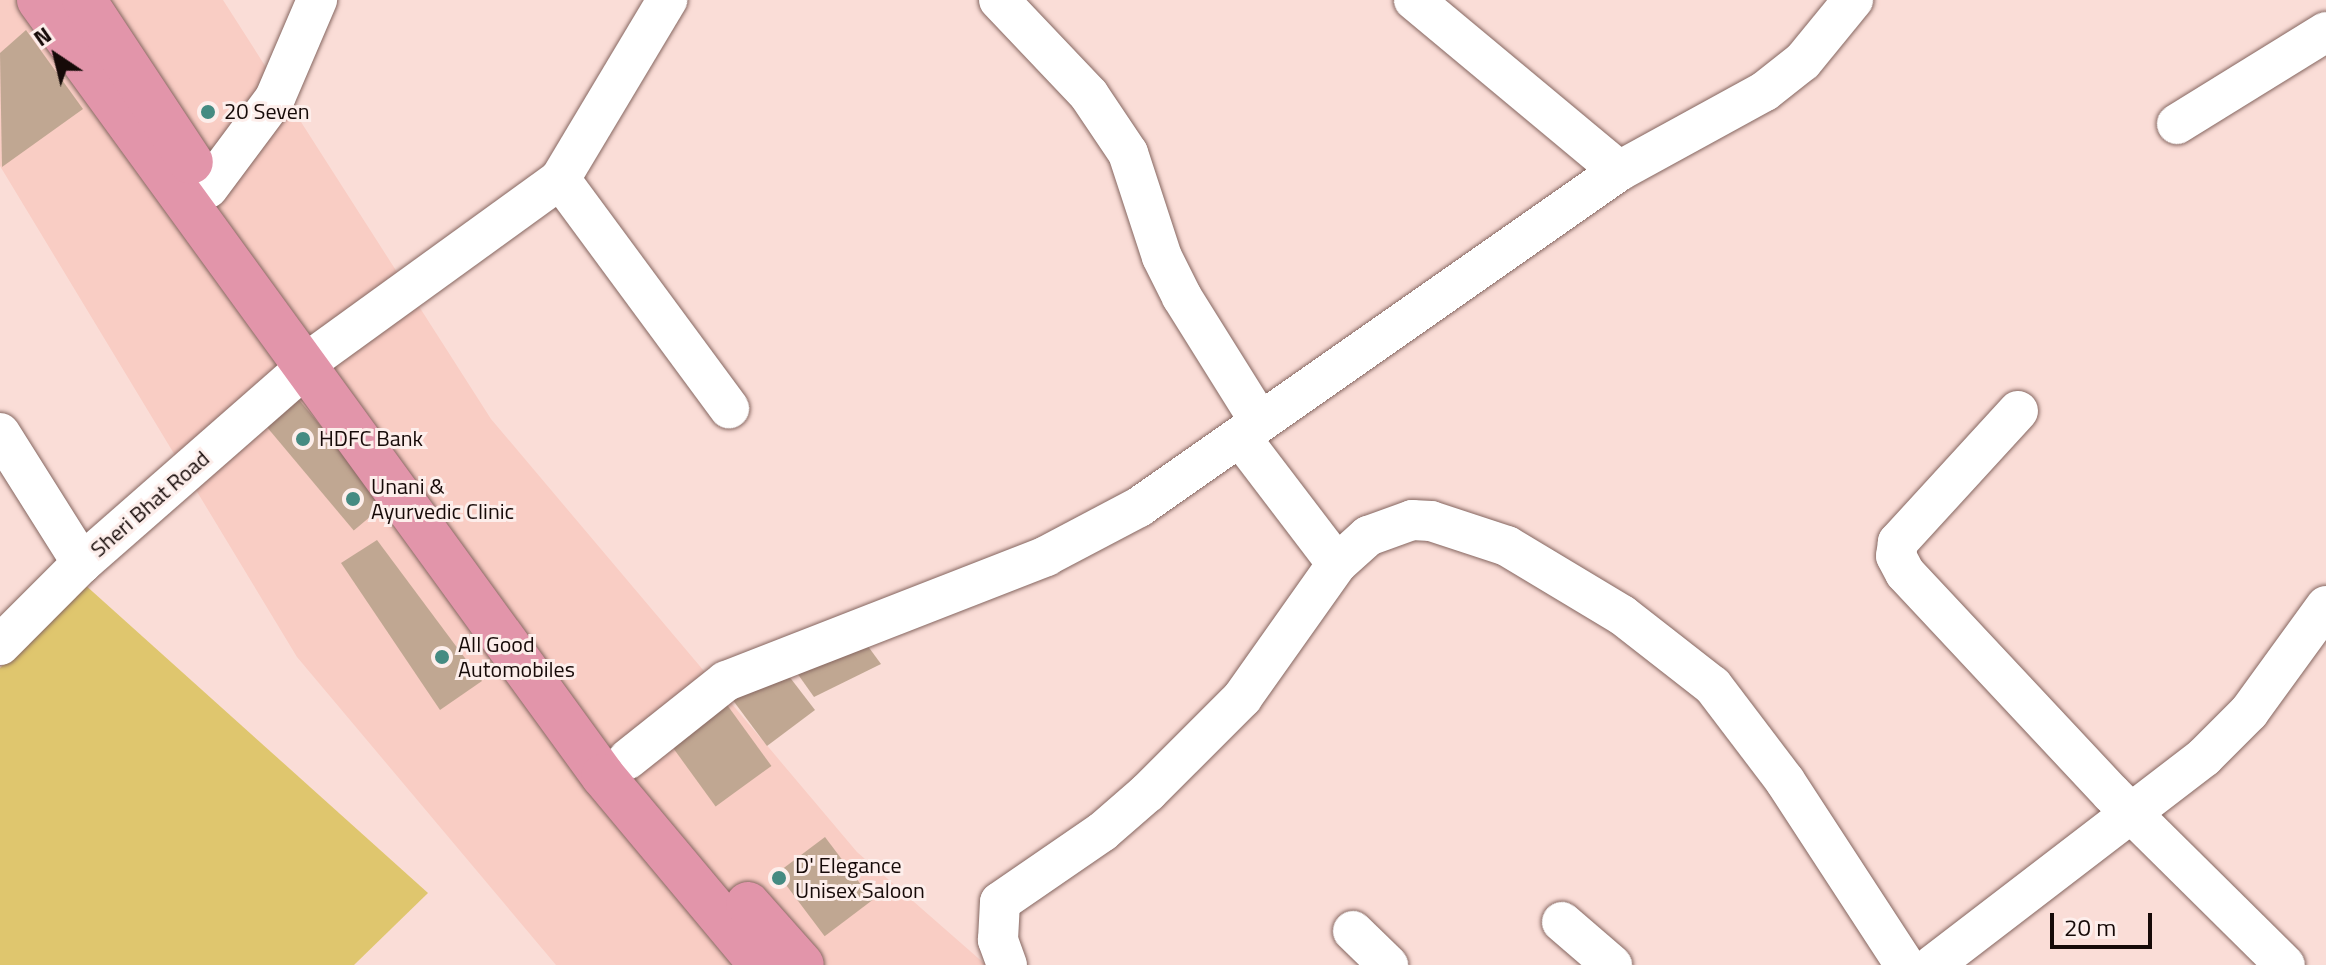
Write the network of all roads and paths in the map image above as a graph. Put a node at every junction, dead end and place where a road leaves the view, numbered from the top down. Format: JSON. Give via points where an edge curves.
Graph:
{"nodes":[{"id":1,"x":39,"y":0,"type":"edge"},
{"id":2,"x":84,"y":0,"type":"edge"},
{"id":3,"x":317,"y":0,"type":"edge"},
{"id":4,"x":667,"y":0,"type":"edge"},
{"id":5,"x":999,"y":0,"type":"edge"},
{"id":6,"x":1414,"y":0,"type":"edge"},
{"id":7,"x":1853,"y":0,"type":"edge"},
{"id":8,"x":2326,"y":32,"type":"edge"},
{"id":9,"x":2177,"y":124,"type":"dead end"},
{"id":10,"x":1619,"y":171,"type":"junction"},
{"id":11,"x":560,"y":179,"type":"junction"},
{"id":12,"x":208,"y":188,"type":"junction"},
{"id":13,"x":312,"y":360,"type":"junction"},
{"id":14,"x":729,"y":408,"type":"dead end"},
{"id":15,"x":2018,"y":411,"type":"dead end"},
{"id":16,"x":1250,"y":430,"type":"junction"},
{"id":17,"x":0,"y":433,"type":"edge"},
{"id":18,"x":82,"y":563,"type":"junction"},
{"id":19,"x":1337,"y":564,"type":"junction"},
{"id":20,"x":2326,"y":606,"type":"edge"},
{"id":21,"x":0,"y":645,"type":"edge"},
{"id":22,"x":628,"y":759,"type":"junction"},
{"id":23,"x":2132,"y":815,"type":"junction"},
{"id":24,"x":1562,"y":922,"type":"dead end"},
{"id":25,"x":1353,"y":931,"type":"dead end"},
{"id":26,"x":761,"y":965,"type":"edge"},
{"id":27,"x":802,"y":965,"type":"edge"},
{"id":28,"x":1007,"y":965,"type":"edge"},
{"id":29,"x":1388,"y":965,"type":"edge"},
{"id":30,"x":1612,"y":965,"type":"edge"},
{"id":31,"x":1905,"y":965,"type":"edge"},
{"id":32,"x":1933,"y":965,"type":"edge"},
{"id":33,"x":2285,"y":965,"type":"edge"}],
"edges":[{"from":1,"to":13,"type":"highway"},
{"from":2,"to":12,"type":"highway"},
{"from":3,"to":12,"type":"street","via":[[275,98]]},
{"from":4,"to":11,"type":"street"},
{"from":5,"to":16,"type":"street","via":[[1089,95],[1128,153],[1162,257]]},
{"from":6,"to":10,"type":"street"},
{"from":7,"to":10,"type":"street","via":[[1803,61],[1765,91]]},
{"from":8,"to":9,"type":"street"},
{"from":10,"to":16,"type":"street"},
{"from":11,"to":13,"type":"street","name":"Sheri Bhat Road"},
{"from":11,"to":14,"type":"street"},
{"from":12,"to":13,"type":"highway"},
{"from":13,"to":18,"type":"street","name":"Sheri Bhat Road"},
{"from":13,"to":22,"type":"highway"},
{"from":13,"to":26,"type":"highway","via":[[603,776]]},
{"from":15,"to":23,"type":"street","via":[[1898,542],[1896,556],[1905,573]]},
{"from":16,"to":19,"type":"street"},
{"from":16,"to":22,"type":"street","via":[[1139,507],[1046,556],[726,681]]},
{"from":17,"to":18,"type":"street"},
{"from":18,"to":21,"type":"street","name":"Sheri Bhat Road"},
{"from":19,"to":28,"type":"street","via":[[1242,698],[1197,747],[1102,832],[1000,902],[998,940]]},
{"from":19,"to":31,"type":"street","via":[[1368,536],[1390,526],[1431,521],[1507,546],[1622,615],[1713,686],[1748,728]]},
{"from":20,"to":23,"type":"street","via":[[2249,712],[2204,757]]},
{"from":22,"to":27,"type":"highway"},
{"from":23,"to":32,"type":"street"},
{"from":23,"to":33,"type":"street"},
{"from":24,"to":30,"type":"street"},
{"from":25,"to":29,"type":"street"}]}
